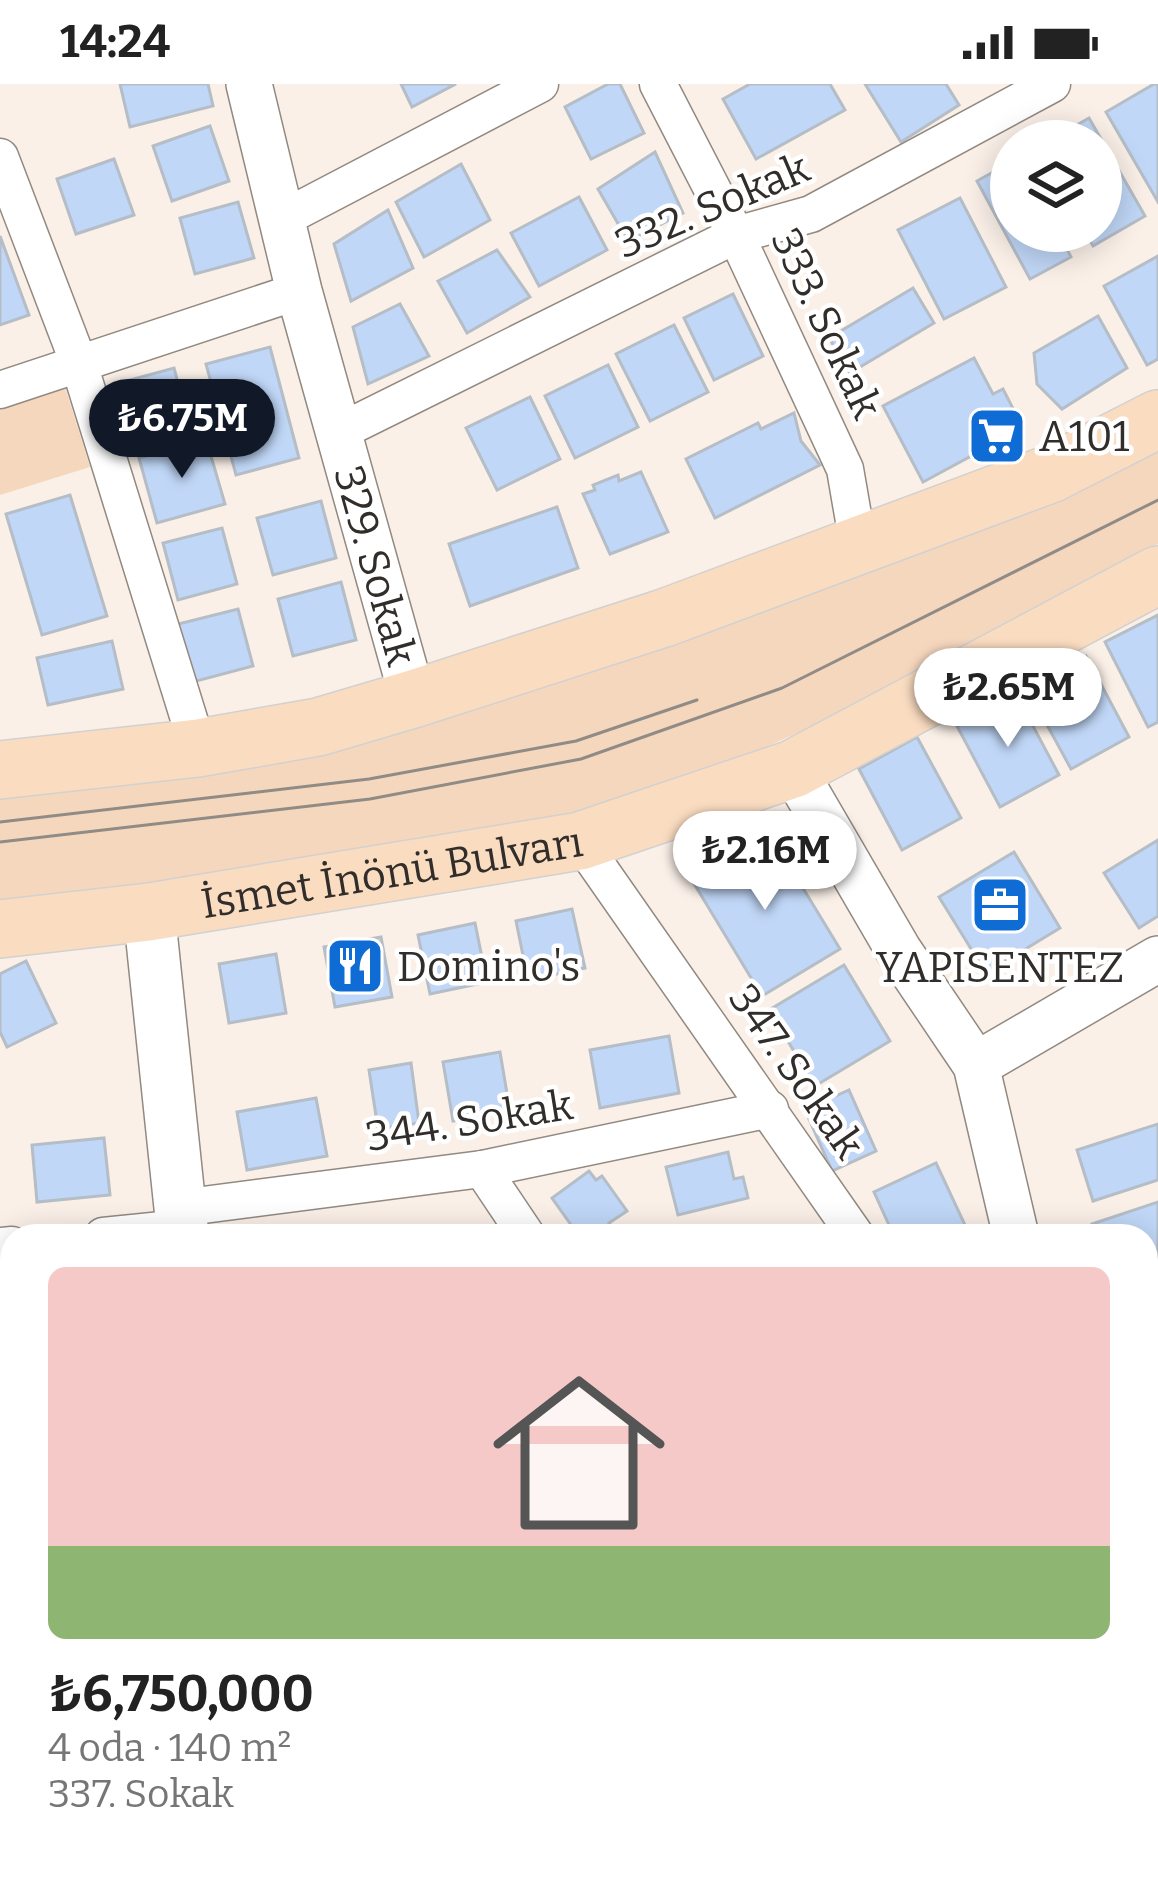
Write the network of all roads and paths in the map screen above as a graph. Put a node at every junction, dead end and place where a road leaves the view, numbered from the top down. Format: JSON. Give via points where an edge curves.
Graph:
{"nodes":[{"id":1,"x":249,"y":84,"type":"edge"},
{"id":2,"x":540,"y":84,"type":"edge"},
{"id":3,"x":658,"y":84,"type":"edge"},
{"id":4,"x":1052,"y":84,"type":"edge"},
{"id":5,"x":0,"y":157,"type":"edge"},
{"id":6,"x":280,"y":220,"type":"junction"},
{"id":7,"x":736,"y":235,"type":"junction"},
{"id":8,"x":299,"y":291,"type":"junction"},
{"id":9,"x":78,"y":361,"type":"junction"},
{"id":10,"x":0,"y":390,"type":"edge"},
{"id":11,"x":1158,"y":419,"type":"edge"},
{"id":12,"x":339,"y":432,"type":"junction"},
{"id":13,"x":858,"y":544,"type":"junction"},
{"id":14,"x":1158,"y":574,"type":"edge"},
{"id":15,"x":412,"y":699,"type":"junction"},
{"id":16,"x":198,"y":748,"type":"junction"},
{"id":17,"x":793,"y":769,"type":"junction"},
{"id":18,"x":0,"y":770,"type":"edge"},
{"id":19,"x":580,"y":841,"type":"junction"},
{"id":20,"x":148,"y":912,"type":"junction"},
{"id":21,"x":0,"y":928,"type":"edge"},
{"id":22,"x":1158,"y":959,"type":"edge"},
{"id":23,"x":976,"y":1065,"type":"junction"},
{"id":24,"x":770,"y":1109,"type":"junction"},
{"id":25,"x":482,"y":1168,"type":"junction"},
{"id":26,"x":182,"y":1224,"type":"edge"},
{"id":27,"x":519,"y":1224,"type":"edge"},
{"id":28,"x":848,"y":1224,"type":"edge"},
{"id":29,"x":1013,"y":1224,"type":"edge"}],
"edges":[{"from":1,"to":6,"type":"street","name":"329. Sokak"},
{"from":2,"to":6,"type":"street"},
{"from":3,"to":7,"type":"street","name":"333. Sokak"},
{"from":4,"to":7,"type":"street","name":"332. Sokak","via":[[811,214]]},
{"from":5,"to":9,"type":"street"},
{"from":6,"to":8,"type":"street","name":"329. Sokak"},
{"from":7,"to":12,"type":"street","name":"332. Sokak"},
{"from":7,"to":13,"type":"street","name":"333. Sokak","via":[[845,469]]},
{"from":8,"to":9,"type":"street"},
{"from":8,"to":12,"type":"street","name":"329. Sokak"},
{"from":9,"to":10,"type":"street"},
{"from":9,"to":16,"type":"street"},
{"from":11,"to":13,"type":"main road","via":[[1050,474]]},
{"from":12,"to":15,"type":"street","name":"329. Sokak"},
{"from":13,"to":15,"type":"main road","via":[[664,618]]},
{"from":14,"to":17,"type":"main road","name":"İsmet İnönü Bulvarı"},
{"from":15,"to":16,"type":"main road","via":[[318,727]]},
{"from":16,"to":18,"type":"main road"},
{"from":17,"to":19,"type":"main road","name":"İsmet İnönü Bulvarı"},
{"from":17,"to":23,"type":"street"},
{"from":19,"to":20,"type":"main road","name":"İsmet İnönü Bulvarı"},
{"from":19,"to":24,"type":"street","name":"347. Sokak"},
{"from":20,"to":21,"type":"main road","name":"İsmet İnönü Bulvarı"},
{"from":20,"to":26,"type":"main road"},
{"from":22,"to":23,"type":"street"},
{"from":23,"to":29,"type":"street"},
{"from":24,"to":25,"type":"street","name":"344. Sokak"},
{"from":24,"to":28,"type":"street","name":"347. Sokak"},
{"from":25,"to":26,"type":"street","name":"344. Sokak"},
{"from":25,"to":27,"type":"street"}]}
